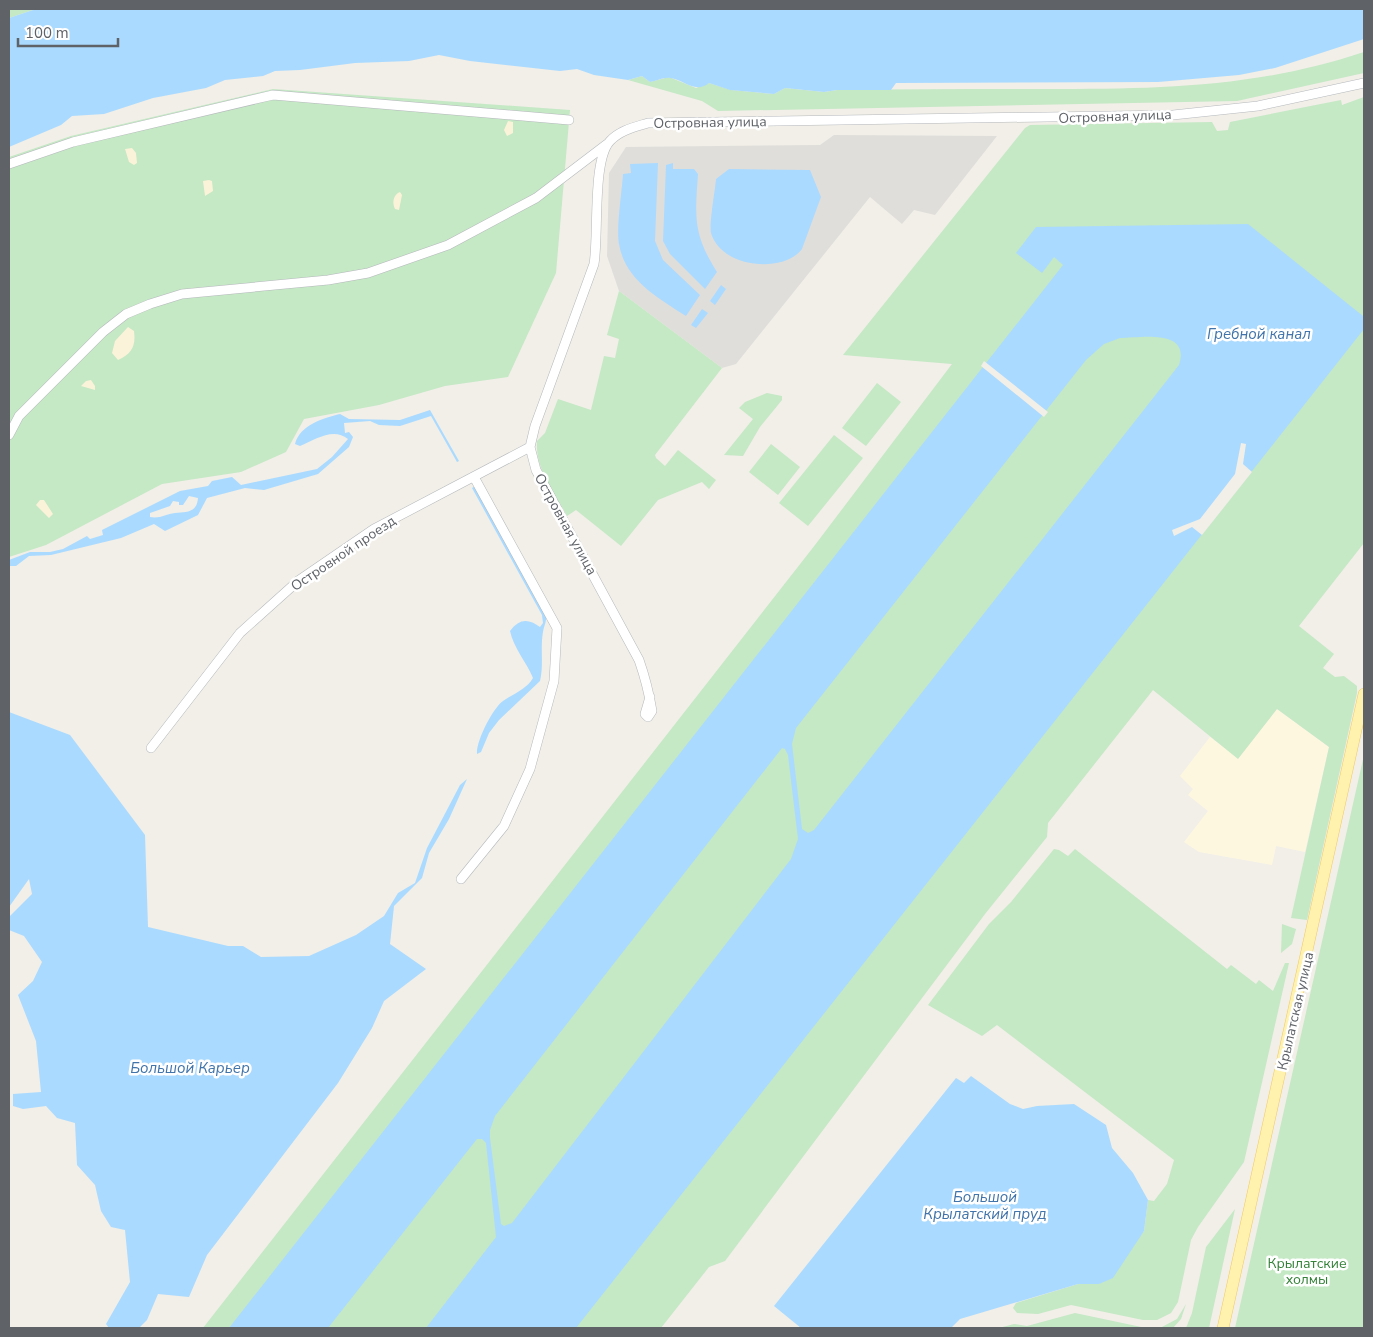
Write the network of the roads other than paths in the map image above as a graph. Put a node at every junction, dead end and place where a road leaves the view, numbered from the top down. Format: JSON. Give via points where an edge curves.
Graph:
{"nodes":[{"id":1,"x":1364,"y":83,"type":"edge"},
{"id":2,"x":569,"y":120,"type":"dead end"},
{"id":3,"x":622,"y":125,"type":"dead end"},
{"id":4,"x":634,"y":127,"type":"junction"},
{"id":5,"x":609,"y":142,"type":"junction"},
{"id":6,"x":9,"y":164,"type":"edge"},
{"id":7,"x":18,"y":416,"type":"junction"},
{"id":8,"x":9,"y":417,"type":"edge"},
{"id":9,"x":9,"y":435,"type":"edge"},
{"id":10,"x":530,"y":447,"type":"junction"},
{"id":11,"x":474,"y":477,"type":"junction"},
{"id":12,"x":1364,"y":694,"type":"edge"},
{"id":13,"x":652,"y":711,"type":"dead end"},
{"id":14,"x":151,"y":748,"type":"dead end"},
{"id":15,"x":461,"y":879,"type":"dead end"},
{"id":16,"x":1223,"y":1328,"type":"edge"}],
"edges":[{"from":1,"to":4,"type":"street","name":"Островная улица","via":[[1258,106],[1173,115],[669,122]]},
{"from":2,"to":6,"type":"street","via":[[273,95],[73,142]]},
{"from":3,"to":4,"type":"street"},
{"from":4,"to":5,"type":"street","name":"Островная улица"},
{"from":5,"to":7,"type":"street","via":[[536,198],[448,245],[368,273],[182,294],[126,314],[103,332]]},
{"from":5,"to":10,"type":"street","name":"Островная улица","via":[[602,155],[599,173],[594,264]]},
{"from":7,"to":8,"type":"street"},
{"from":7,"to":9,"type":"street"},
{"from":10,"to":11,"type":"street","name":"Островной проезд"},
{"from":10,"to":13,"type":"street","name":"Островная улица","via":[[536,470],[638,660]]},
{"from":11,"to":14,"type":"street","name":"Островной проезд","via":[[374,529],[298,581],[240,633]]},
{"from":11,"to":15,"type":"street","via":[[557,628],[554,681],[530,769],[504,826]]},
{"from":12,"to":16,"type":"main road","name":"Крылатская улица"}]}
